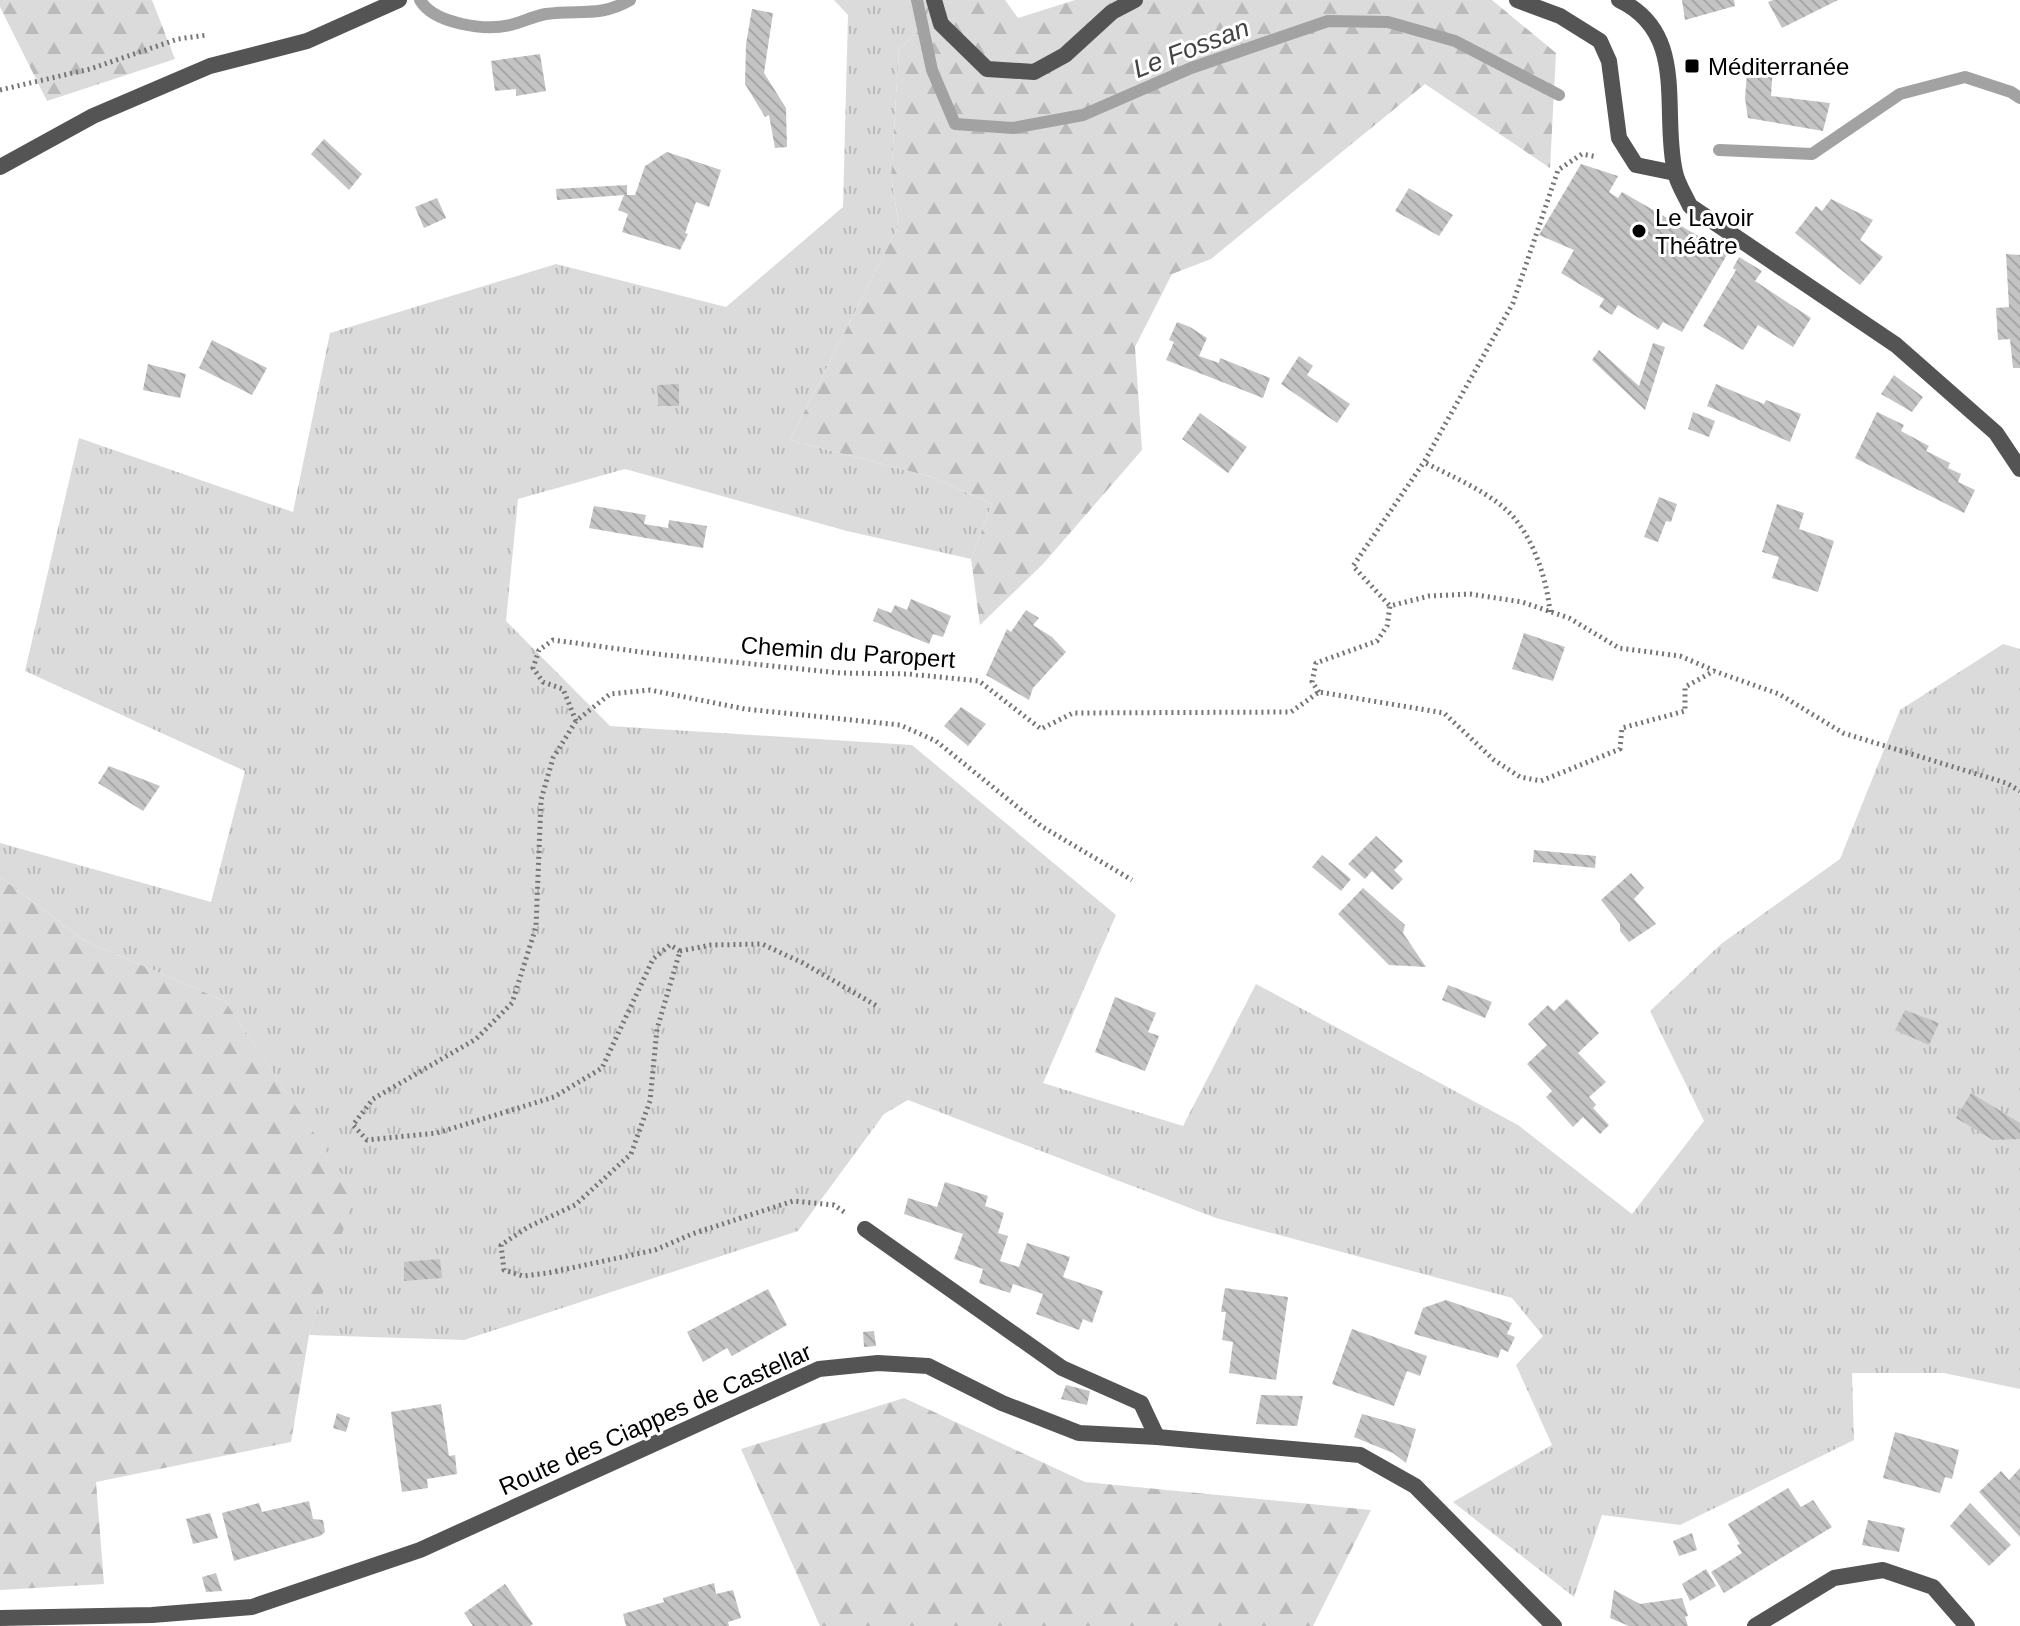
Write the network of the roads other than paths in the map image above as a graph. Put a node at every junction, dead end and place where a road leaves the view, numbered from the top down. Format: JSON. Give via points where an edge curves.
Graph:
{"nodes":[{"id":1,"x":934,"y":0,"type":"edge"},
{"id":2,"x":1135,"y":0,"type":"edge"},
{"id":3,"x":1517,"y":0,"type":"edge"},
{"id":4,"x":1619,"y":0,"type":"edge"},
{"id":5,"x":392,"y":3,"type":"edge"},
{"id":6,"x":0,"y":167,"type":"edge"},
{"id":7,"x":1675,"y":173,"type":"junction"},
{"id":8,"x":2020,"y":469,"type":"edge"},
{"id":9,"x":865,"y":1229,"type":"road end"},
{"id":10,"x":1157,"y":1437,"type":"junction"},
{"id":11,"x":0,"y":1618,"type":"edge"},
{"id":12,"x":1554,"y":1626,"type":"edge"},
{"id":13,"x":1755,"y":1626,"type":"edge"},
{"id":14,"x":1967,"y":1626,"type":"edge"}],
"edges":[{"from":1,"to":2,"type":"street","via":[[941,24],[987,69],[1034,72],[1065,55],[1112,12]]},
{"from":3,"to":7,"type":"street","via":[[1560,16],[1600,41],[1609,61],[1619,138],[1636,165]]},
{"from":4,"to":7,"type":"street","via":[[1638,9],[1660,38],[1668,67]]},
{"from":5,"to":6,"type":"street","via":[[307,41],[210,66],[93,116]]},
{"from":7,"to":8,"type":"street","via":[[1690,206],[1896,345],[1996,433]]},
{"from":9,"to":10,"type":"street","via":[[1062,1368],[1141,1403]]},
{"from":10,"to":11,"type":"street","name":"Route des Ciappes de Castellar","via":[[1079,1433],[928,1366],[878,1363],[819,1369],[420,1550],[252,1607]]},
{"from":10,"to":12,"type":"street","name":"Route des Ciappes de Castellar","via":[[1360,1455],[1415,1486]]},
{"from":13,"to":14,"type":"street","via":[[1834,1578],[1883,1570],[1933,1587]]}]}
